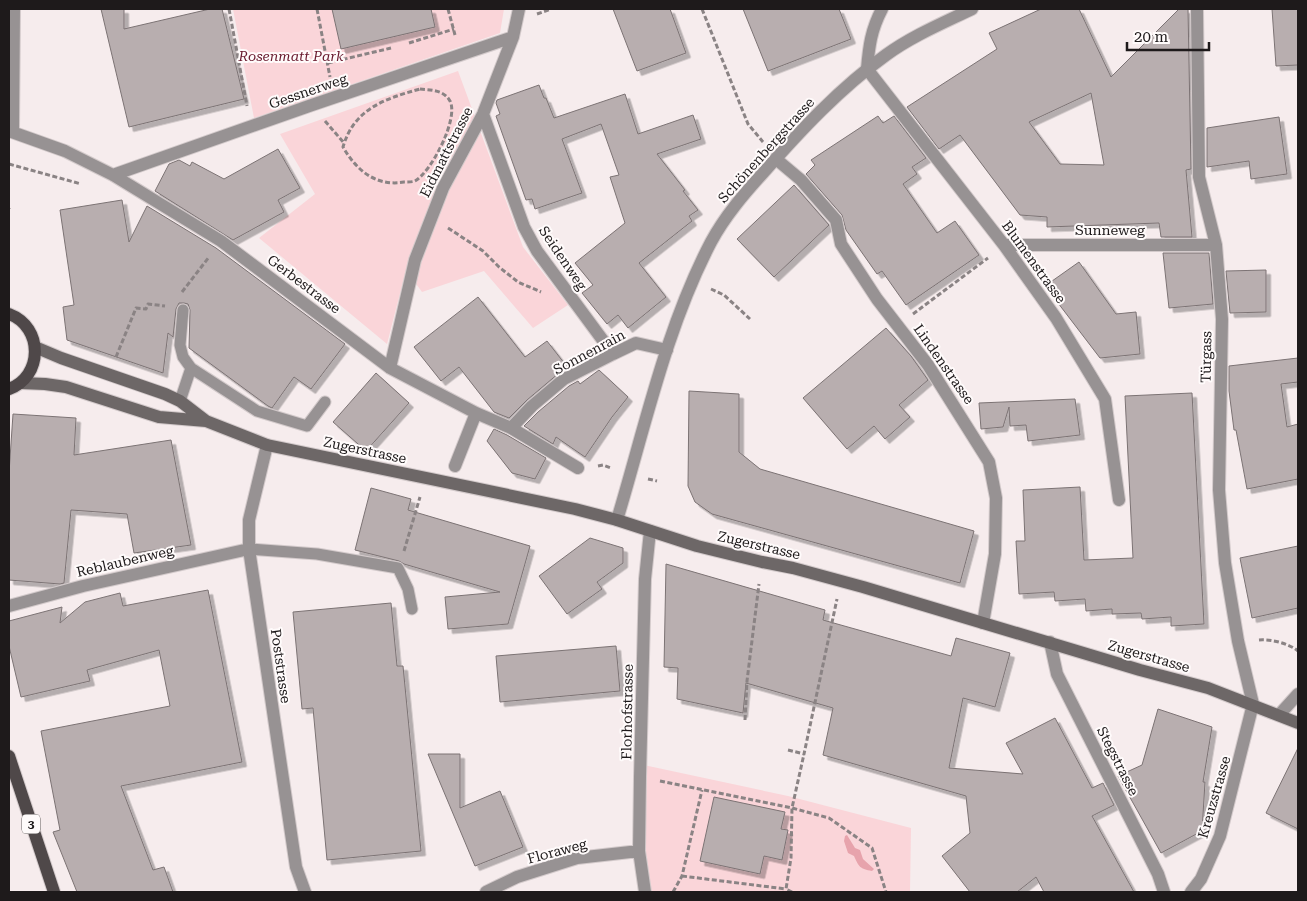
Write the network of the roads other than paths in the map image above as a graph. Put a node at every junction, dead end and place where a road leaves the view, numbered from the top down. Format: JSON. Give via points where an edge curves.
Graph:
{"nodes":[{"id":1,"x":14,"y":9,"type":"edge"},
{"id":2,"x":518,"y":9,"type":"edge"},
{"id":3,"x":882,"y":9,"type":"edge"},
{"id":4,"x":972,"y":9,"type":"edge"},
{"id":5,"x":1197,"y":9,"type":"edge"},
{"id":6,"x":513,"y":37,"type":"junction"},
{"id":7,"x":867,"y":69,"type":"junction"},
{"id":8,"x":483,"y":114,"type":"junction"},
{"id":9,"x":11,"y":131,"type":"edge"},
{"id":10,"x":776,"y":159,"type":"junction"},
{"id":11,"x":113,"y":175,"type":"junction"},
{"id":12,"x":1004,"y":245,"type":"junction"},
{"id":13,"x":1216,"y":245,"type":"junction"},
{"id":14,"x":182,"y":310,"type":"dead end"},
{"id":15,"x":9,"y":314,"type":"edge"},
{"id":16,"x":35,"y":347,"type":"junction"},
{"id":17,"x":667,"y":350,"type":"junction"},
{"id":18,"x":613,"y":354,"type":"junction"},
{"id":19,"x":191,"y":368,"type":"junction"},
{"id":20,"x":390,"y":368,"type":"junction"},
{"id":21,"x":21,"y":382,"type":"junction"},
{"id":22,"x":9,"y":390,"type":"edge"},
{"id":23,"x":180,"y":401,"type":"junction"},
{"id":24,"x":326,"y":402,"type":"dead end"},
{"id":25,"x":476,"y":413,"type":"junction"},
{"id":26,"x":206,"y":421,"type":"junction"},
{"id":27,"x":511,"y":428,"type":"junction"},
{"id":28,"x":267,"y":445,"type":"junction"},
{"id":29,"x":455,"y":466,"type":"dead end"},
{"id":30,"x":578,"y":468,"type":"dead end"},
{"id":31,"x":1119,"y":500,"type":"dead end"},
{"id":32,"x":617,"y":520,"type":"junction"},
{"id":33,"x":650,"y":531,"type":"junction"},
{"id":34,"x":248,"y":549,"type":"junction"},
{"id":35,"x":9,"y":606,"type":"edge"},
{"id":36,"x":412,"y":609,"type":"dead end"},
{"id":37,"x":983,"y":623,"type":"junction"},
{"id":38,"x":1050,"y":642,"type":"junction"},
{"id":39,"x":1298,"y":694,"type":"edge"},
{"id":40,"x":1253,"y":704,"type":"junction"},
{"id":41,"x":1279,"y":714,"type":"junction"},
{"id":42,"x":1298,"y":723,"type":"edge"},
{"id":43,"x":9,"y":756,"type":"edge"},
{"id":44,"x":639,"y":851,"type":"junction"},
{"id":45,"x":54,"y":892,"type":"edge"},
{"id":46,"x":305,"y":892,"type":"edge"},
{"id":47,"x":486,"y":892,"type":"edge"},
{"id":48,"x":645,"y":892,"type":"edge"},
{"id":49,"x":1164,"y":892,"type":"edge"},
{"id":50,"x":1190,"y":892,"type":"edge"}],
"edges":[{"from":1,"to":9,"type":"street"},
{"from":2,"to":6,"type":"street","name":"Eidmattstrasse"},
{"from":3,"to":7,"type":"street","via":[[873,27]]},
{"from":4,"to":7,"type":"street","name":"Schönenbergstrasse","via":[[910,40]]},
{"from":5,"to":13,"type":"street","name":"Türgass","via":[[1199,177]]},
{"from":6,"to":8,"type":"street","name":"Eidmattstrasse"},
{"from":6,"to":11,"type":"street","name":"Gessnerweg"},
{"from":7,"to":10,"type":"street","name":"Schönenbergstrasse"},
{"from":7,"to":12,"type":"street","name":"Blumenstrasse"},
{"from":8,"to":18,"type":"street","name":"Seidenweg","via":[[524,227],[536,251]]},
{"from":8,"to":20,"type":"street","name":"Eidmattstrasse","via":[[442,188],[415,260]]},
{"from":9,"to":11,"type":"street","name":"Gerbestrasse","via":[[65,150]]},
{"from":10,"to":17,"type":"street","name":"Schönenbergstrasse","via":[[732,208],[712,240]]},
{"from":10,"to":37,"type":"street","name":"Lindenstrasse","via":[[801,180],[836,220],[840,244],[928,365],[989,462],[996,498],[995,554]]},
{"from":11,"to":20,"type":"street","name":"Gerbestrasse","via":[[221,241]]},
{"from":12,"to":13,"type":"street","name":"Sunneweg"},
{"from":12,"to":31,"type":"street","name":"Blumenstrasse","via":[[1056,318],[1106,399]]},
{"from":13,"to":40,"type":"street","name":"Türgass","via":[[1222,319],[1219,490],[1238,641]]},
{"from":14,"to":19,"type":"lane","via":[[180,344],[183,357]]},
{"from":15,"to":16,"type":"main road","via":[[29,329]]},
{"from":16,"to":21,"type":"main road","via":[[34,363]]},
{"from":16,"to":23,"type":"main road","name":"Zugerstrasse"},
{"from":17,"to":18,"type":"street","name":"Sonnenrain","via":[[636,343]]},
{"from":17,"to":32,"type":"street","name":"Schönenbergstrasse"},
{"from":18,"to":27,"type":"street","name":"Sonnenrain","via":[[564,379]]},
{"from":19,"to":23,"type":"lane"},
{"from":19,"to":24,"type":"lane","via":[[257,411],[307,426]]},
{"from":20,"to":25,"type":"street","name":"Gerbestrasse"},
{"from":21,"to":22,"type":"main road"},
{"from":21,"to":26,"type":"main road","name":"Zugerstrasse","via":[[66,387],[159,417]]},
{"from":23,"to":26,"type":"main road","name":"Zugerstrasse"},
{"from":25,"to":27,"type":"street","name":"Gerbestrasse"},
{"from":25,"to":29,"type":"street"},
{"from":26,"to":28,"type":"main road","name":"Zugerstrasse"},
{"from":27,"to":30,"type":"street","name":"Gerbestrasse"},
{"from":28,"to":32,"type":"main road","name":"Zugerstrasse"},
{"from":28,"to":34,"type":"street","name":"Poststrasse","via":[[249,520]]},
{"from":32,"to":33,"type":"main road","name":"Zugerstrasse"},
{"from":33,"to":37,"type":"main road","name":"Zugerstrasse","via":[[697,546],[863,587]]},
{"from":33,"to":44,"type":"street","name":"Florhofstrasse","via":[[645,579]]},
{"from":34,"to":35,"type":"street","name":"Reblaubenweg"},
{"from":34,"to":36,"type":"lane","via":[[317,554],[398,568],[408,589]]},
{"from":34,"to":46,"type":"street","name":"Poststrasse","via":[[296,867]]},
{"from":37,"to":38,"type":"main road","name":"Zugerstrasse"},
{"from":38,"to":40,"type":"main road","name":"Zugerstrasse"},
{"from":38,"to":49,"type":"street","name":"Stegstrasse","via":[[1058,674]]},
{"from":39,"to":41,"type":"street"},
{"from":40,"to":41,"type":"main road","name":"Zugerstrasse"},
{"from":40,"to":50,"type":"street","name":"Kreuzstrasse","via":[[1220,836],[1200,879]]},
{"from":41,"to":42,"type":"main road","name":"Zugerstrasse"},
{"from":43,"to":45,"type":"main road","number":"3"},
{"from":44,"to":47,"type":"street","name":"Floraweg","via":[[577,858],[517,877]]},
{"from":44,"to":48,"type":"street","name":"Florhofstrasse"}]}
